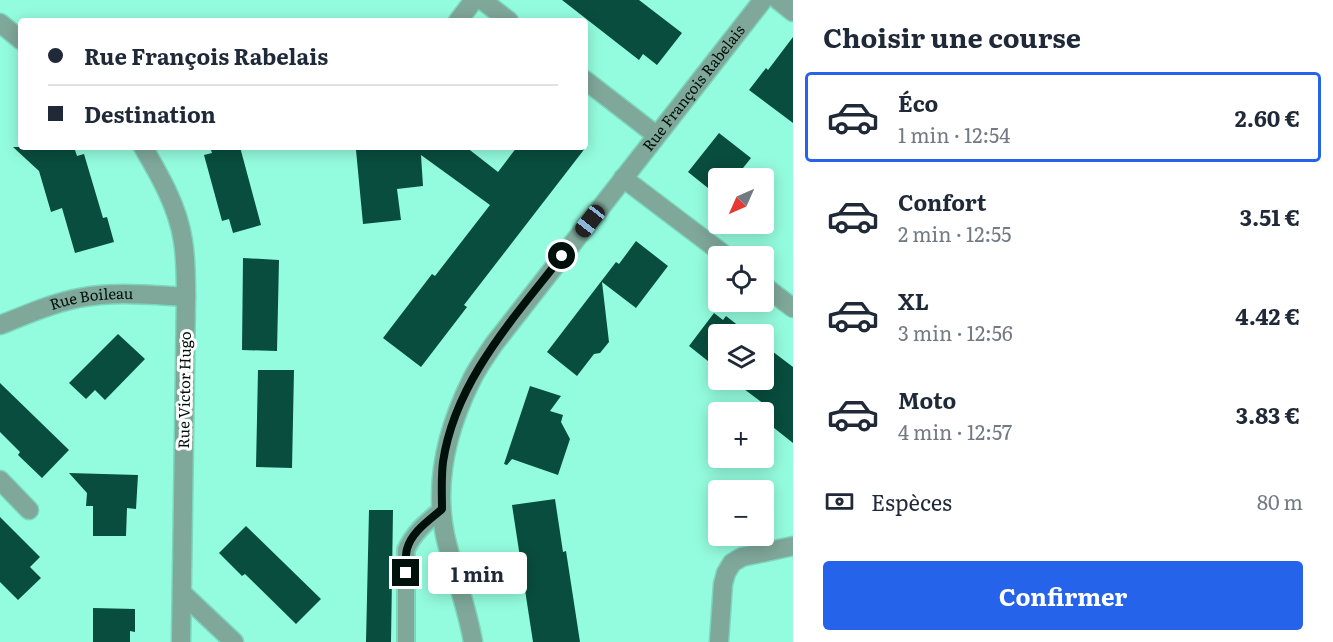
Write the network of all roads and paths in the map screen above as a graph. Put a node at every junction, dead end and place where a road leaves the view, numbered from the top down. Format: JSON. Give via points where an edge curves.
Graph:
{"nodes":[{"id":1,"x":474,"y":0,"type":"edge"},
{"id":2,"x":482,"y":0,"type":"edge"},
{"id":3,"x":763,"y":0,"type":"edge"},
{"id":4,"x":778,"y":0,"type":"edge"},
{"id":5,"x":793,"y":12,"type":"edge"},
{"id":6,"x":460,"y":18,"type":"edge"},
{"id":7,"x":505,"y":18,"type":"edge"},
{"id":8,"x":0,"y":23,"type":"edge"},
{"id":9,"x":18,"y":38,"type":"edge"},
{"id":10,"x":588,"y":82,"type":"edge"},
{"id":11,"x":656,"y":135,"type":"junction"},
{"id":12,"x":145,"y":150,"type":"edge"},
{"id":13,"x":623,"y":178,"type":"junction"},
{"id":14,"x":713,"y":246,"type":"edge"},
{"id":15,"x":774,"y":294,"type":"edge"},
{"id":16,"x":186,"y":297,"type":"junction"},
{"id":17,"x":793,"y":308,"type":"edge"},
{"id":18,"x":0,"y":325,"type":"edge"},
{"id":19,"x":0,"y":480,"type":"edge"},
{"id":20,"x":442,"y":509,"type":"junction"},
{"id":21,"x":29,"y":510,"type":"dead end"},
{"id":22,"x":793,"y":546,"type":"edge"},
{"id":23,"x":182,"y":593,"type":"junction"},
{"id":24,"x":181,"y":642,"type":"edge"},
{"id":25,"x":234,"y":642,"type":"edge"},
{"id":26,"x":405,"y":642,"type":"edge"},
{"id":27,"x":473,"y":642,"type":"edge"},
{"id":28,"x":718,"y":642,"type":"edge"}],
"edges":[{"from":1,"to":6,"type":"street"},
{"from":2,"to":7,"type":"street"},
{"from":3,"to":11,"type":"street","name":"Rue François Rabelais"},
{"from":4,"to":5,"type":"street"},
{"from":8,"to":9,"type":"street"},
{"from":10,"to":11,"type":"street"},
{"from":11,"to":13,"type":"street","name":"Rue François Rabelais"},
{"from":12,"to":16,"type":"street","name":"Rue Victor Hugo","via":[[168,193],[180,228],[186,261]]},
{"from":13,"to":14,"type":"street"},
{"from":13,"to":20,"type":"street","name":"Rue François Rabelais","via":[[494,344],[473,377],[448,439]]},
{"from":15,"to":17,"type":"street"},
{"from":16,"to":18,"type":"street","name":"Rue Boileau","via":[[121,294],[80,298]]},
{"from":16,"to":23,"type":"street","name":"Rue Victor Hugo"},
{"from":19,"to":21,"type":"street"},
{"from":20,"to":26,"type":"lane","via":[[419,529],[406,550]]},
{"from":20,"to":27,"type":"street","name":"Rue François Rabelais"},
{"from":22,"to":28,"type":"street","via":[[742,556],[732,563],[723,584]]},
{"from":23,"to":24,"type":"street","name":"Rue Victor Hugo"},
{"from":23,"to":25,"type":"street"}]}
